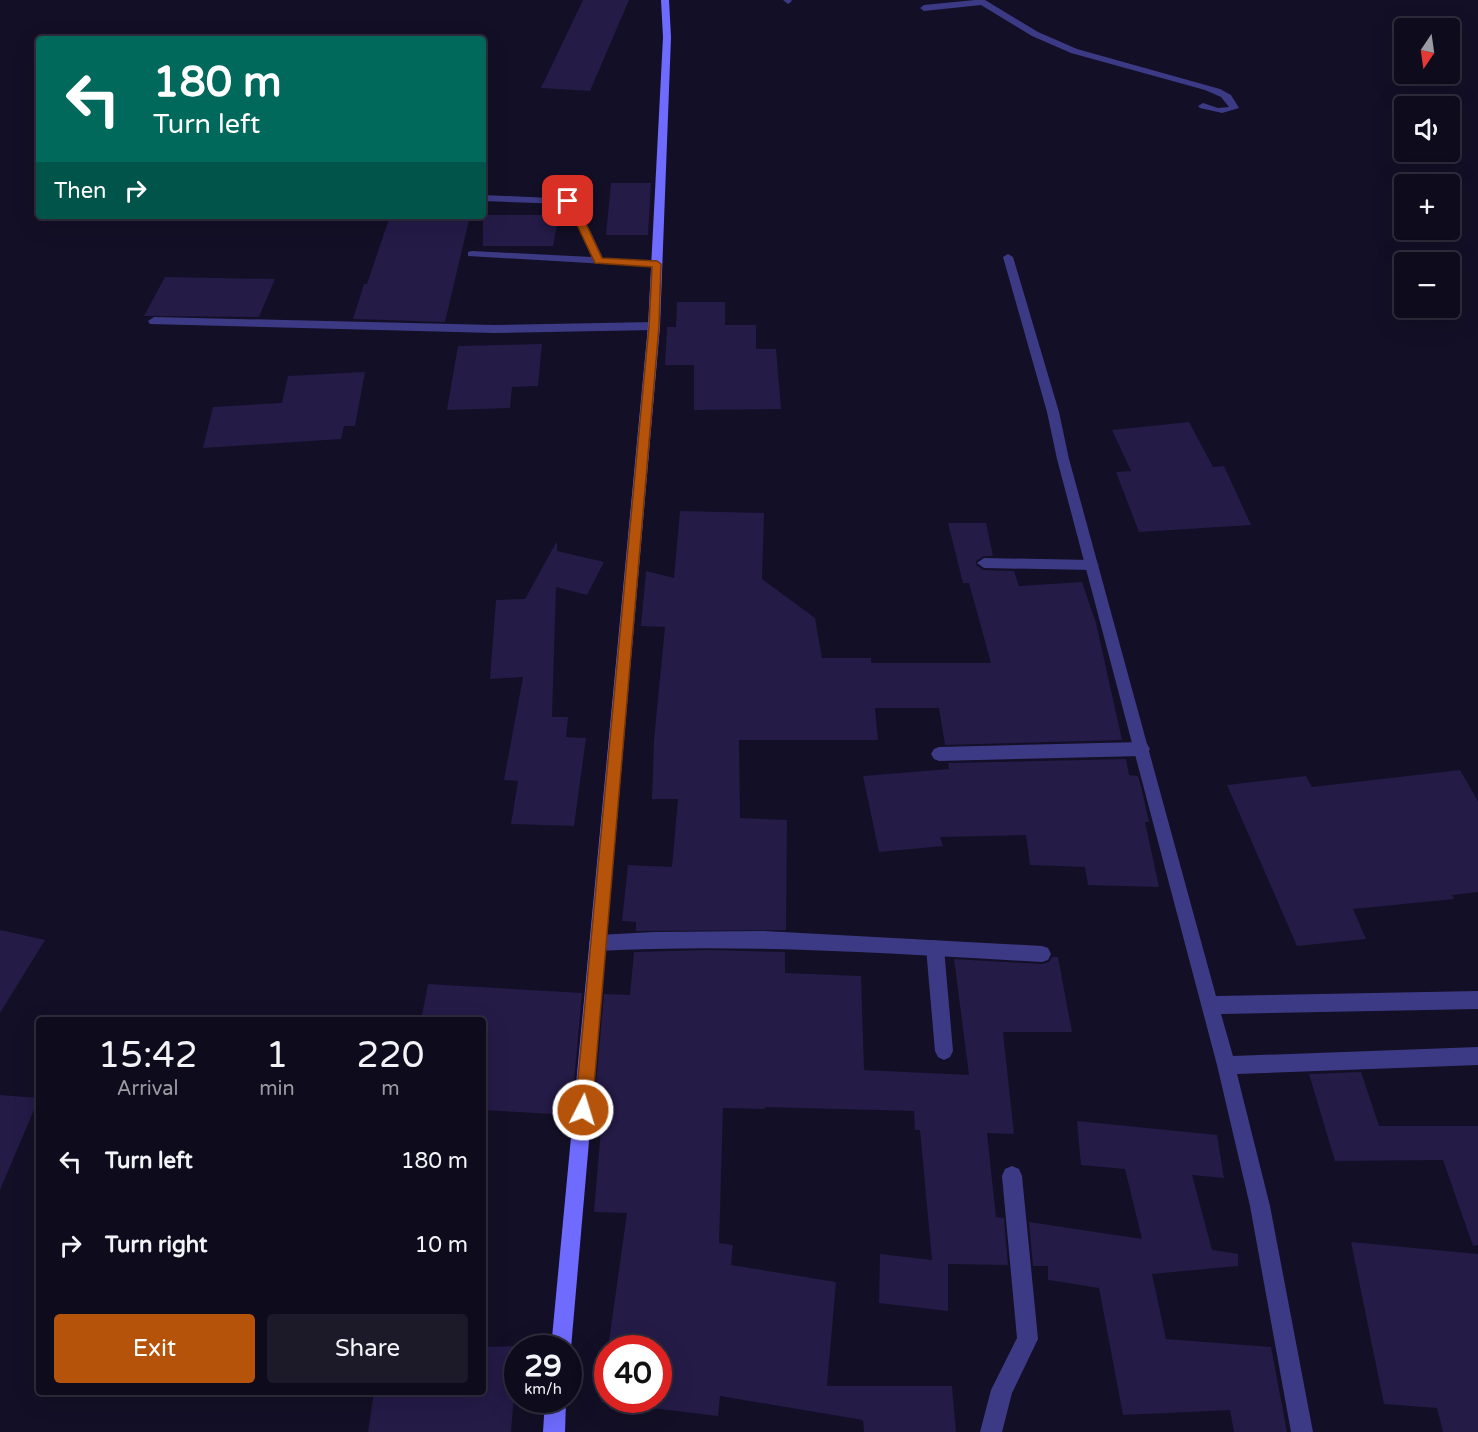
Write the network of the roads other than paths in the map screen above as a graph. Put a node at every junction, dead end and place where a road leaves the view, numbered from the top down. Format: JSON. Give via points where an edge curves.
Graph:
{"nodes":[{"id":1,"x":665,"y":0,"type":"edge"},
{"id":2,"x":980,"y":1,"type":"edge"},
{"id":3,"x":924,"y":8,"type":"dead end"},
{"id":4,"x":1203,"y":106,"type":"dead end"},
{"id":5,"x":486,"y":198,"type":"edge"},
{"id":6,"x":472,"y":254,"type":"dead end"},
{"id":7,"x":1008,"y":257,"type":"dead end"},
{"id":8,"x":599,"y":261,"type":"junction"},
{"id":9,"x":657,"y":264,"type":"junction"},
{"id":10,"x":154,"y":321,"type":"dead end"},
{"id":11,"x":654,"y":326,"type":"junction"},
{"id":12,"x":984,"y":564,"type":"dead end"},
{"id":13,"x":1092,"y":565,"type":"junction"},
{"id":14,"x":1142,"y":749,"type":"junction"},
{"id":15,"x":939,"y":754,"type":"dead end"},
{"id":16,"x":598,"y":943,"type":"junction"},
{"id":17,"x":935,"y":948,"type":"junction"},
{"id":18,"x":1042,"y":954,"type":"dead end"},
{"id":19,"x":1478,"y":1000,"type":"edge"},
{"id":20,"x":1211,"y":1005,"type":"junction"},
{"id":21,"x":944,"y":1051,"type":"dead end"},
{"id":22,"x":1478,"y":1056,"type":"edge"},
{"id":23,"x":1226,"y":1065,"type":"junction"},
{"id":24,"x":1012,"y":1176,"type":"dead end"},
{"id":25,"x":562,"y":1335,"type":"edge"},
{"id":26,"x":555,"y":1413,"type":"edge"},
{"id":27,"x":554,"y":1432,"type":"edge"},
{"id":28,"x":991,"y":1432,"type":"edge"},
{"id":29,"x":1302,"y":1432,"type":"edge"}],
"edges":[{"from":1,"to":9,"type":"street","via":[[667,37]]},
{"from":2,"to":3,"type":"street"},
{"from":2,"to":4,"type":"street","via":[[1035,34],[1074,51],[1209,88],[1225,95],[1234,108],[1216,111]]},
{"from":5,"to":8,"type":"street","via":[[568,201]]},
{"from":6,"to":8,"type":"street"},
{"from":7,"to":13,"type":"street"},
{"from":8,"to":9,"type":"street"},
{"from":9,"to":11,"type":"street"},
{"from":10,"to":11,"type":"street","via":[[494,329]]},
{"from":11,"to":16,"type":"street"},
{"from":12,"to":13,"type":"street"},
{"from":13,"to":14,"type":"street"},
{"from":14,"to":15,"type":"street"},
{"from":14,"to":20,"type":"street"},
{"from":16,"to":17,"type":"street","via":[[729,937]]},
{"from":16,"to":25,"type":"street"},
{"from":17,"to":18,"type":"street"},
{"from":17,"to":21,"type":"street"},
{"from":19,"to":20,"type":"street"},
{"from":20,"to":23,"type":"street"},
{"from":22,"to":23,"type":"street"},
{"from":23,"to":29,"type":"street","via":[[1260,1206]]},
{"from":24,"to":28,"type":"street","via":[[1028,1339],[1002,1390]]},
{"from":26,"to":27,"type":"street"}]}
